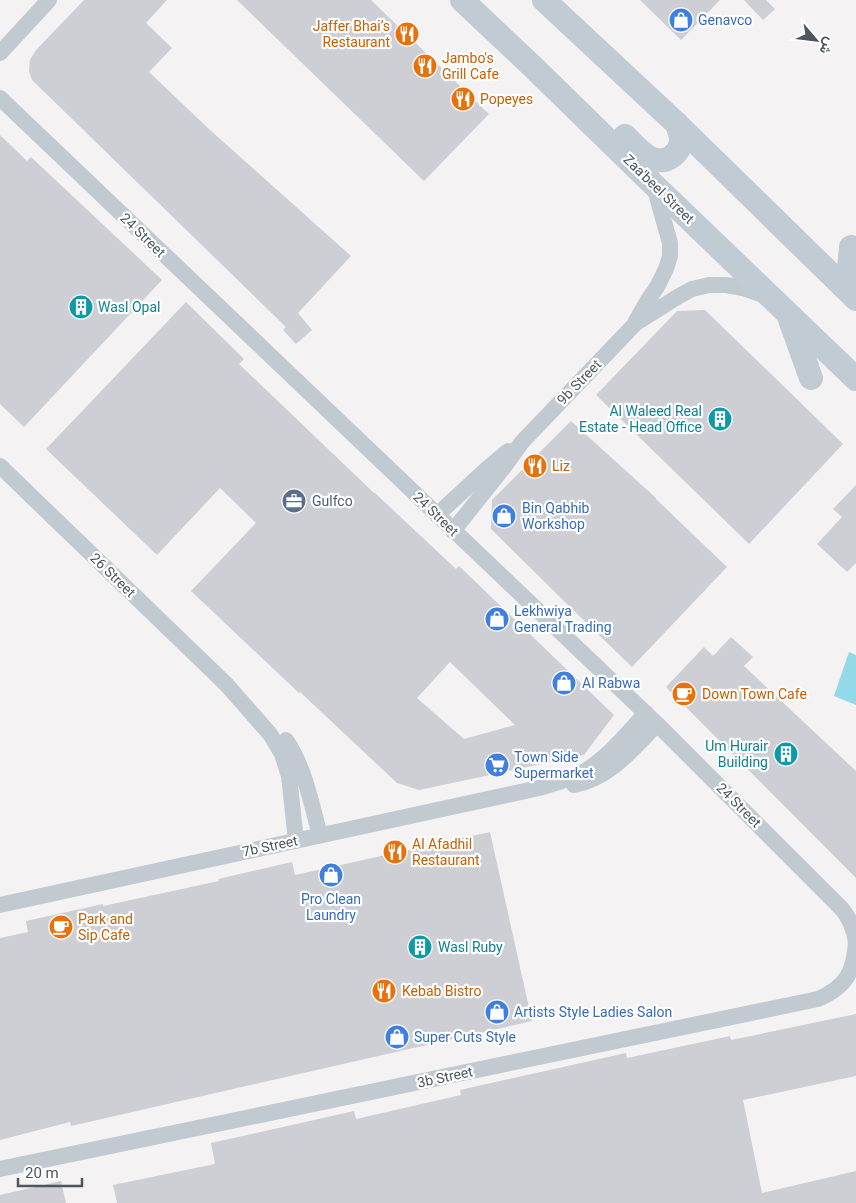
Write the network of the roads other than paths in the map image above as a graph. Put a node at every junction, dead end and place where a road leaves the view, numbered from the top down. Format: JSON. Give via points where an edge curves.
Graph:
{"nodes":[{"id":1,"x":49,"y":0,"type":"edge"},
{"id":2,"x":462,"y":0,"type":"edge"},
{"id":3,"x":544,"y":0,"type":"edge"},
{"id":4,"x":0,"y":53,"type":"edge"},
{"id":5,"x":532,"y":66,"type":"junction"},
{"id":6,"x":0,"y":98,"type":"edge"},
{"id":7,"x":677,"y":124,"type":"junction"},
{"id":8,"x":653,"y":184,"type":"junction"},
{"id":9,"x":851,"y":247,"type":"dead end"},
{"id":10,"x":852,"y":295,"type":"edge"},
{"id":11,"x":780,"y":304,"type":"junction"},
{"id":12,"x":636,"y":323,"type":"junction"},
{"id":13,"x":811,"y":378,"type":"dead end"},
{"id":14,"x":856,"y":379,"type":"edge"},
{"id":15,"x":522,"y":442,"type":"junction"},
{"id":16,"x":0,"y":466,"type":"edge"},
{"id":17,"x":437,"y":515,"type":"junction"},
{"id":18,"x":453,"y":531,"type":"junction"},
{"id":19,"x":226,"y":684,"type":"junction"},
{"id":20,"x":652,"y":719,"type":"junction"},
{"id":21,"x":320,"y":835,"type":"junction"},
{"id":22,"x":296,"y":841,"type":"junction"},
{"id":23,"x":0,"y":905,"type":"edge"},
{"id":24,"x":856,"y":942,"type":"edge"},
{"id":25,"x":0,"y":1169,"type":"edge"}],
"edges":[{"from":1,"to":4,"type":"street"},
{"from":2,"to":5,"type":"main road","name":"Zaa'beel Street"},
{"from":3,"to":7,"type":"main road"},
{"from":5,"to":7,"type":"main road","via":[[548,68],[561,75],[636,147],[656,160],[667,160],[676,153],[681,143]]},
{"from":5,"to":8,"type":"main road","name":"Zaa'beel Street"},
{"from":6,"to":17,"type":"street","name":"24 Street"},
{"from":7,"to":10,"type":"main road"},
{"from":8,"to":11,"type":"main road","name":"Zaa'beel Street"},
{"from":8,"to":12,"type":"street","name":"9b Street","via":[[670,243],[670,256]]},
{"from":9,"to":10,"type":"main road"},
{"from":11,"to":12,"type":"street","name":"9b Street","via":[[743,288],[709,285],[692,289]]},
{"from":11,"to":13,"type":"main road"},
{"from":11,"to":14,"type":"main road","name":"Zaa'beel Street"},
{"from":12,"to":15,"type":"street","name":"9b Street"},
{"from":15,"to":17,"type":"street","name":"9b Street","via":[[504,454]]},
{"from":15,"to":18,"type":"street","name":"9b Street"},
{"from":16,"to":19,"type":"street","name":"26 Street"},
{"from":17,"to":18,"type":"street","name":"24 Street"},
{"from":18,"to":20,"type":"street","name":"24 Street"},
{"from":19,"to":21,"type":"street","name":"26 Street","via":[[260,709],[289,745],[304,777]]},
{"from":19,"to":22,"type":"street","name":"26 Street","via":[[270,734],[282,754],[289,776]]},
{"from":20,"to":21,"type":"street","name":"7b Street","via":[[590,768],[567,780]]},
{"from":20,"to":24,"type":"street","name":"24 Street","via":[[842,909],[854,929]]},
{"from":21,"to":22,"type":"street","name":"7b Street"},
{"from":22,"to":23,"type":"street","name":"7b Street"},
{"from":24,"to":25,"type":"street","name":"3b Street","via":[[851,970],[843,983],[818,998]]}]}
